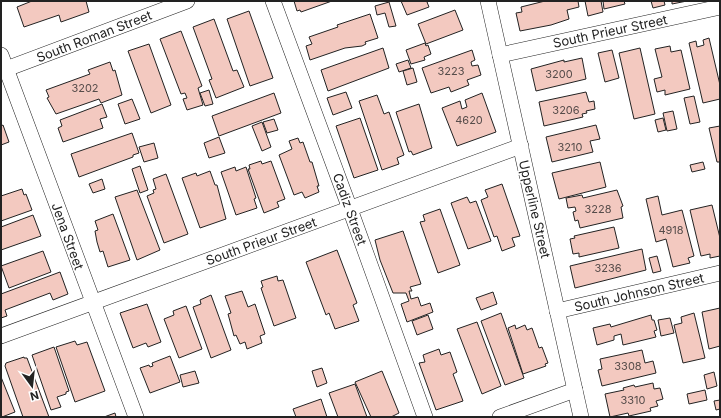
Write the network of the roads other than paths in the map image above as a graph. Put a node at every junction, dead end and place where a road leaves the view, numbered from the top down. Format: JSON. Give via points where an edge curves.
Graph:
{"nodes":[{"id":1,"x":187,"y":1,"type":"edge"},
{"id":2,"x":273,"y":1,"type":"edge"},
{"id":3,"x":488,"y":1,"type":"edge"},
{"id":4,"x":720,"y":8,"type":"edge"},
{"id":5,"x":500,"y":55,"type":"junction"},
{"id":6,"x":3,"y":65,"type":"edge"},
{"id":7,"x":521,"y":146,"type":"junction"},
{"id":8,"x":350,"y":209,"type":"junction"},
{"id":9,"x":720,"y":273,"type":"edge"},
{"id":10,"x":93,"y":302,"type":"junction"},
{"id":11,"x":557,"y":310,"type":"junction"},
{"id":12,"x":1,"y":336,"type":"edge"},
{"id":13,"x":575,"y":390,"type":"junction"},
{"id":14,"x":136,"y":417,"type":"edge"},
{"id":15,"x":425,"y":417,"type":"edge"},
{"id":16,"x":500,"y":417,"type":"edge"},
{"id":17,"x":581,"y":417,"type":"edge"}],
"edges":[{"from":1,"to":6,"type":"street","name":"South Roman Street"},
{"from":2,"to":8,"type":"street","name":"Cadiz Street"},
{"from":3,"to":5,"type":"street","name":"Upperline Street"},
{"from":4,"to":5,"type":"street","name":"South Prieur Street"},
{"from":5,"to":7,"type":"street","name":"Upperline Street"},
{"from":6,"to":10,"type":"street","name":"Jena Street"},
{"from":7,"to":8,"type":"street","name":"South Prieur Street"},
{"from":7,"to":11,"type":"street","name":"Upperline Street"},
{"from":8,"to":10,"type":"street","name":"South Prieur Street"},
{"from":8,"to":15,"type":"street","name":"Cadiz Street"},
{"from":9,"to":11,"type":"street","name":"South Johnson Street"},
{"from":10,"to":12,"type":"street","name":"South Prieur Street"},
{"from":10,"to":14,"type":"street","name":"Jena Street"},
{"from":11,"to":13,"type":"street","name":"Upperline Street"},
{"from":13,"to":16,"type":"street"},
{"from":13,"to":17,"type":"street","name":"Upperline Street"}]}
